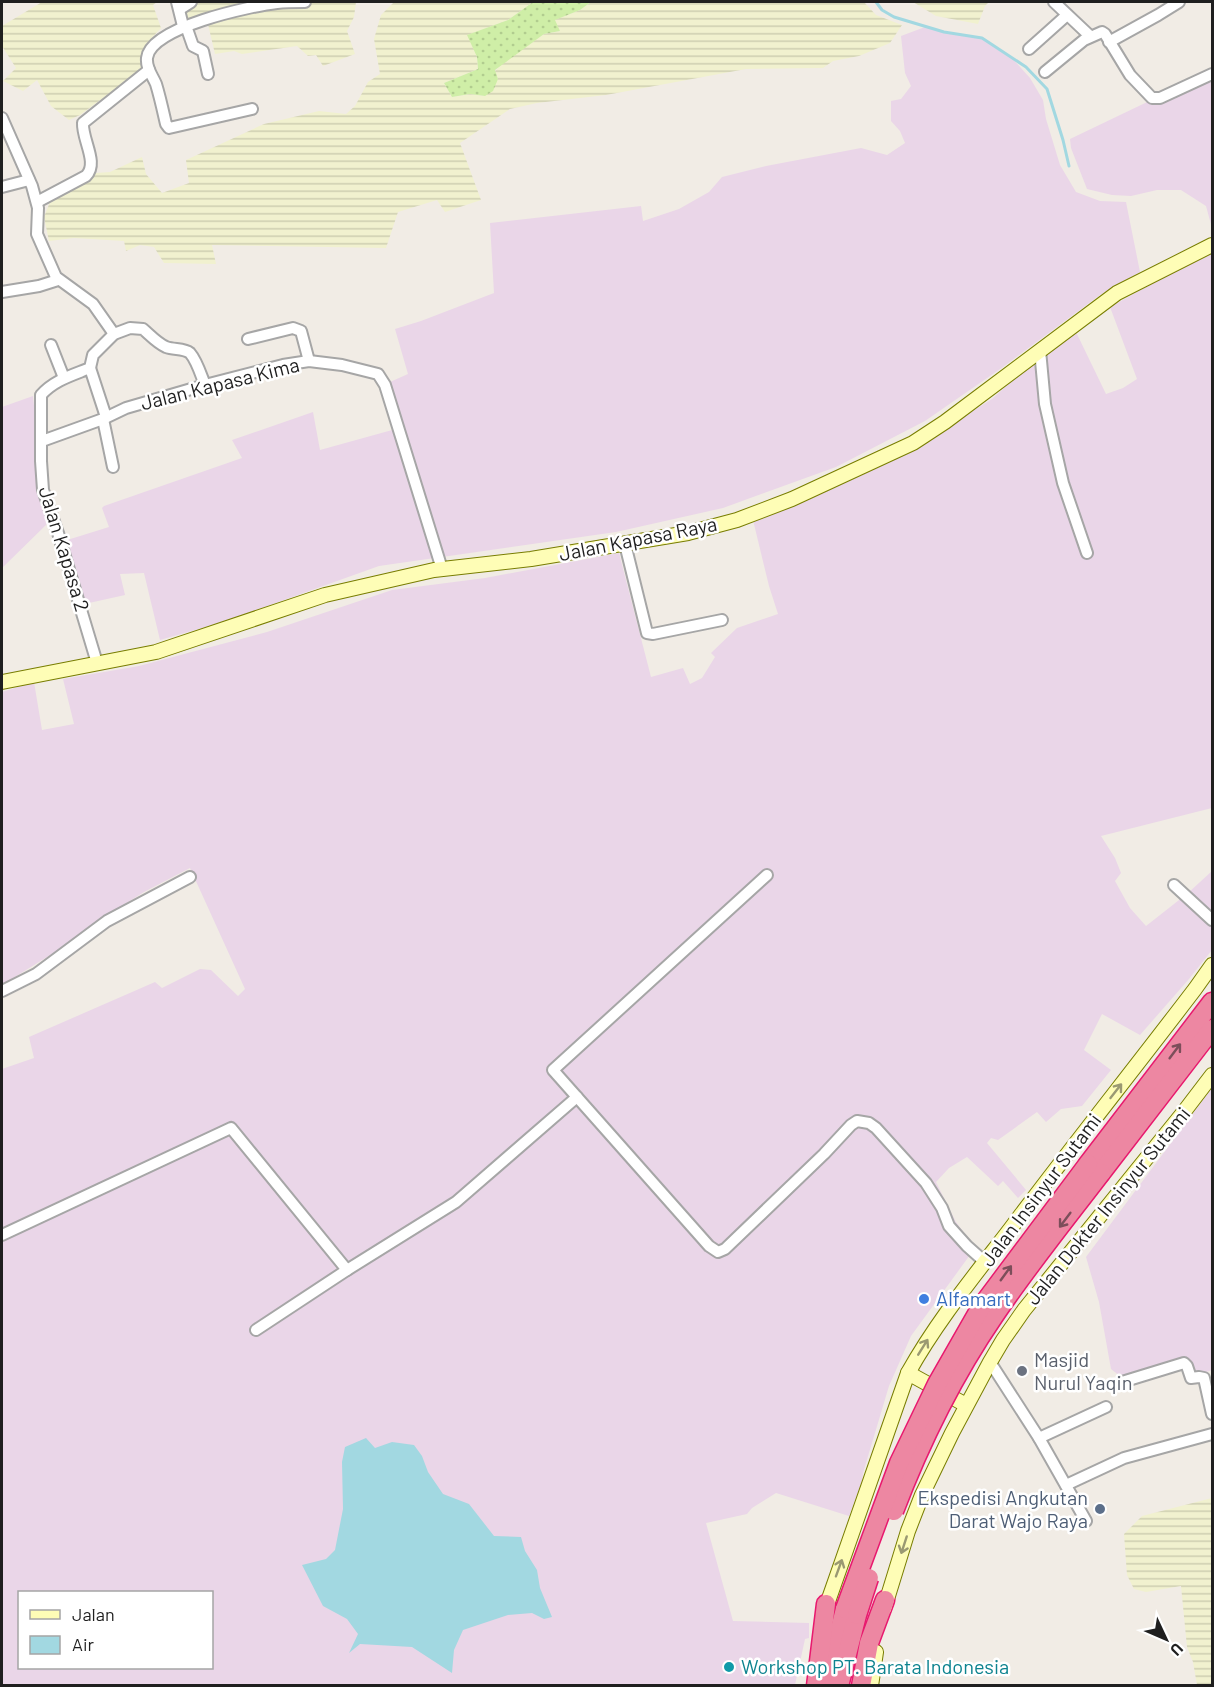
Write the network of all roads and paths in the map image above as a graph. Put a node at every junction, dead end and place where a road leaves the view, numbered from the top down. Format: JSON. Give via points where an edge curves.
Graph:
{"nodes":[{"id":1,"x":191,"y":2,"type":"edge"},
{"id":2,"x":305,"y":2,"type":"edge"},
{"id":3,"x":1054,"y":2,"type":"edge"},
{"id":4,"x":1179,"y":2,"type":"edge"},
{"id":5,"x":178,"y":5,"type":"edge"},
{"id":6,"x":1067,"y":15,"type":"junction"},
{"id":7,"x":185,"y":26,"type":"junction"},
{"id":8,"x":1090,"y":36,"type":"junction"},
{"id":9,"x":1109,"y":42,"type":"junction"},
{"id":10,"x":1029,"y":49,"type":"dead end"},
{"id":11,"x":149,"y":70,"type":"junction"},
{"id":12,"x":1045,"y":72,"type":"dead end"},
{"id":13,"x":207,"y":74,"type":"dead end"},
{"id":14,"x":1212,"y":74,"type":"edge"},
{"id":15,"x":252,"y":109,"type":"dead end"},
{"id":16,"x":2,"y":118,"type":"edge"},
{"id":17,"x":29,"y":180,"type":"junction"},
{"id":18,"x":2,"y":187,"type":"edge"},
{"id":19,"x":37,"y":202,"type":"junction"},
{"id":20,"x":1210,"y":246,"type":"edge"},
{"id":21,"x":58,"y":280,"type":"junction"},
{"id":22,"x":2,"y":292,"type":"edge"},
{"id":23,"x":116,"y":333,"type":"junction"},
{"id":24,"x":248,"y":339,"type":"dead end"},
{"id":25,"x":51,"y":345,"type":"dead end"},
{"id":26,"x":1040,"y":350,"type":"junction"},
{"id":27,"x":309,"y":361,"type":"junction"},
{"id":28,"x":90,"y":368,"type":"junction"},
{"id":29,"x":64,"y":378,"type":"junction"},
{"id":30,"x":205,"y":384,"type":"junction"},
{"id":31,"x":105,"y":418,"type":"junction"},
{"id":32,"x":42,"y":441,"type":"junction"},
{"id":33,"x":113,"y":467,"type":"dead end"},
{"id":34,"x":625,"y":543,"type":"junction"},
{"id":35,"x":1087,"y":554,"type":"dead end"},
{"id":36,"x":442,"y":569,"type":"junction"},
{"id":37,"x":722,"y":620,"type":"dead end"},
{"id":38,"x":98,"y":663,"type":"junction"},
{"id":39,"x":2,"y":682,"type":"edge"},
{"id":40,"x":767,"y":875,"type":"dead end"},
{"id":41,"x":190,"y":877,"type":"dead end"},
{"id":42,"x":1174,"y":885,"type":"dead end"},
{"id":43,"x":1212,"y":920,"type":"edge"},
{"id":44,"x":1212,"y":965,"type":"edge"},
{"id":45,"x":2,"y":991,"type":"edge"},
{"id":46,"x":1212,"y":1002,"type":"edge"},
{"id":47,"x":1212,"y":1029,"type":"edge"},
{"id":48,"x":1212,"y":1075,"type":"edge"},
{"id":49,"x":577,"y":1097,"type":"junction"},
{"id":50,"x":1094,"y":1169,"type":"junction"},
{"id":51,"x":2,"y":1235,"type":"edge"},
{"id":52,"x":985,"y":1262,"type":"junction"},
{"id":53,"x":348,"y":1270,"type":"junction"},
{"id":54,"x":256,"y":1330,"type":"dead end"},
{"id":55,"x":990,"y":1362,"type":"junction"},
{"id":56,"x":908,"y":1373,"type":"junction"},
{"id":57,"x":1122,"y":1382,"type":"dead end"},
{"id":58,"x":966,"y":1405,"type":"junction"},
{"id":59,"x":1106,"y":1407,"type":"dead end"},
{"id":60,"x":1212,"y":1414,"type":"edge"},
{"id":61,"x":1212,"y":1434,"type":"edge"},
{"id":62,"x":1039,"y":1438,"type":"junction"},
{"id":63,"x":1066,"y":1485,"type":"junction"},
{"id":64,"x":1086,"y":1521,"type":"dead end"},
{"id":65,"x":885,"y":1600,"type":"junction"},
{"id":66,"x":826,"y":1604,"type":"junction"},
{"id":67,"x":851,"y":1612,"type":"junction"},
{"id":68,"x":807,"y":1686,"type":"edge"},
{"id":69,"x":816,"y":1686,"type":"edge"},
{"id":70,"x":826,"y":1686,"type":"edge"},
{"id":71,"x":839,"y":1686,"type":"edge"},
{"id":72,"x":861,"y":1686,"type":"edge"},
{"id":73,"x":871,"y":1686,"type":"edge"}],
"edges":[{"from":1,"to":5,"type":"street"},
{"from":2,"to":7,"type":"street","via":[[240,9]]},
{"from":3,"to":6,"type":"street"},
{"from":4,"to":9,"type":"street"},
{"from":5,"to":7,"type":"street"},
{"from":6,"to":8,"type":"street"},
{"from":6,"to":10,"type":"street"},
{"from":7,"to":11,"type":"street","via":[[153,45],[147,56]]},
{"from":7,"to":13,"type":"street","via":[[193,46],[203,51]]},
{"from":8,"to":9,"type":"street","via":[[1104,32]]},
{"from":8,"to":12,"type":"street"},
{"from":9,"to":14,"type":"street","via":[[1130,75],[1152,98]]},
{"from":11,"to":15,"type":"street","via":[[170,128]]},
{"from":11,"to":19,"type":"street","via":[[83,123],[90,172]]},
{"from":16,"to":17,"type":"street"},
{"from":17,"to":18,"type":"street"},
{"from":17,"to":19,"type":"street"},
{"from":19,"to":21,"type":"street","via":[[37,234]]},
{"from":20,"to":26,"type":"street","name":"Jalan Kapasa Raya","via":[[1118,293]]},
{"from":21,"to":22,"type":"street"},
{"from":21,"to":23,"type":"street","via":[[93,304]]},
{"from":23,"to":28,"type":"street","via":[[93,355]]},
{"from":23,"to":30,"type":"street","via":[[140,328],[164,346],[185,350]]},
{"from":24,"to":27,"type":"street","via":[[299,329]]},
{"from":25,"to":29,"type":"street"},
{"from":26,"to":34,"type":"street","name":"Jalan Kapasa Raya","via":[[913,443],[737,520]]},
{"from":26,"to":35,"type":"street","via":[[1045,404],[1063,483]]},
{"from":27,"to":30,"type":"street","name":"Jalan Kapasa Kima"},
{"from":27,"to":36,"type":"street","name":"Jalan Kapasa Kima","via":[[368,370],[382,378]]},
{"from":28,"to":29,"type":"street","name":"Jalan Kapasa 2"},
{"from":28,"to":31,"type":"street"},
{"from":29,"to":32,"type":"street","name":"Jalan Kapasa 2","via":[[41,395]]},
{"from":30,"to":31,"type":"street","name":"Jalan Kapasa Kima"},
{"from":31,"to":32,"type":"street","name":"Jalan Kapasa Kima"},
{"from":31,"to":33,"type":"street"},
{"from":32,"to":38,"type":"street","name":"Jalan Kapasa 2","via":[[43,489]]},
{"from":34,"to":36,"type":"street","name":"Jalan Kapasa Raya"},
{"from":34,"to":37,"type":"street","via":[[646,633]]},
{"from":36,"to":38,"type":"street","name":"Jalan Kapasa Raya","via":[[342,591],[156,652]]},
{"from":38,"to":39,"type":"street","name":"Jalan Kapasa Raya"},
{"from":40,"to":49,"type":"street","via":[[553,1070]]},
{"from":41,"to":45,"type":"street","via":[[107,921],[36,974]]},
{"from":42,"to":43,"type":"street"},
{"from":52,"to":44,"type":"street","one_way":true},
{"from":50,"to":46,"type":"highway","name":"Jalan Insinyur Sutami","one_way":true},
{"from":47,"to":50,"type":"highway","name":"Jalan Insinyur Sutami"},
{"from":48,"to":55,"type":"street","name":"Jalan Dokter Insinyur Sutami","via":[[1024,1310]]},
{"from":49,"to":52,"type":"street","via":[[718,1252],[857,1121],[876,1128],[926,1183],[949,1226]]},
{"from":49,"to":53,"type":"street","via":[[456,1202]]},
{"from":50,"to":67,"type":"highway","name":"Jalan Insinyur Sutami","bridge":true,"via":[[993,1317],[952,1385],[902,1491],[865,1589]]},
{"from":51,"to":53,"type":"street","via":[[231,1128]]},
{"from":56,"to":52,"type":"street","one_way":true,"via":[[933,1331]]},
{"from":53,"to":54,"type":"street"},
{"from":55,"to":58,"type":"street","name":"Jalan Dokter Insinyur Sutami"},
{"from":55,"to":62,"type":"street"},
{"from":56,"to":58,"type":"street"},
{"from":66,"to":56,"type":"street","one_way":true},
{"from":57,"to":60,"type":"street","via":[[1184,1363],[1191,1378],[1204,1378]]},
{"from":58,"to":65,"type":"street","name":"Jalan Dokter Insinyur Sutami","one_way":true,"via":[[919,1504]]},
{"from":59,"to":62,"type":"street"},
{"from":61,"to":63,"type":"street","via":[[1124,1458]]},
{"from":62,"to":63,"type":"street"},
{"from":63,"to":64,"type":"street"},
{"from":65,"to":72,"type":"highway","via":[[869,1643]]},
{"from":65,"to":73,"type":"street","name":"Jalan Dokter Insinyur Sutami"},
{"from":66,"to":68,"type":"street"},
{"from":66,"to":69,"type":"highway"},
{"from":67,"to":70,"type":"highway","name":"Jalan Insinyur Sutami"},
{"from":67,"to":71,"type":"highway","name":"Jalan Insinyur Sutami"}]}
